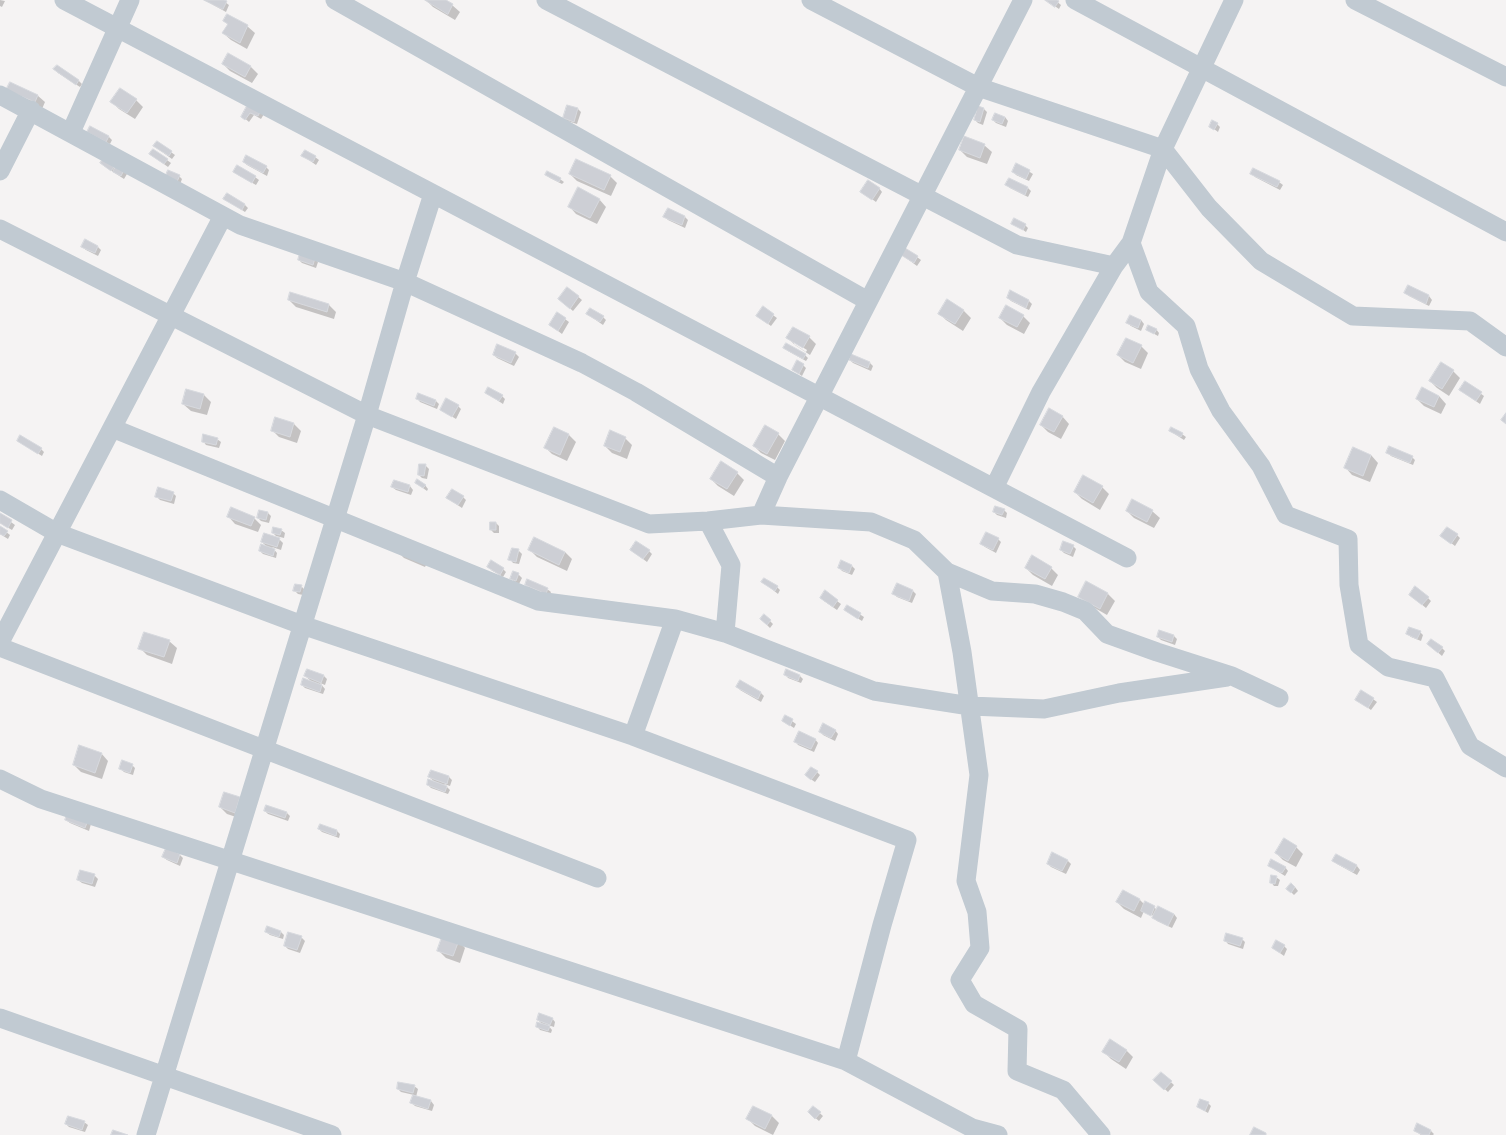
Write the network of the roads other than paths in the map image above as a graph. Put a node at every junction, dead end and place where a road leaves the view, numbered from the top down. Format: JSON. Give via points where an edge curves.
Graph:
{"nodes":[{"id":1,"x":64,"y":0,"type":"edge"},
{"id":2,"x":130,"y":0,"type":"edge"},
{"id":3,"x":335,"y":0,"type":"edge"},
{"id":4,"x":546,"y":0,"type":"edge"},
{"id":5,"x":810,"y":0,"type":"edge"},
{"id":6,"x":1023,"y":0,"type":"edge"},
{"id":7,"x":1075,"y":0,"type":"edge"},
{"id":8,"x":1234,"y":0,"type":"edge"},
{"id":9,"x":1355,"y":0,"type":"edge"},
{"id":10,"x":118,"y":28,"type":"junction"},
{"id":11,"x":1201,"y":68,"type":"junction"},
{"id":12,"x":1506,"y":77,"type":"edge"},
{"id":13,"x":978,"y":87,"type":"junction"},
{"id":14,"x":0,"y":95,"type":"edge"},
{"id":15,"x":31,"y":110,"type":"junction"},
{"id":16,"x":71,"y":132,"type":"junction"},
{"id":17,"x":1163,"y":150,"type":"junction"},
{"id":18,"x":0,"y":171,"type":"edge"},
{"id":19,"x":433,"y":194,"type":"junction"},
{"id":20,"x":922,"y":196,"type":"junction"},
{"id":21,"x":223,"y":216,"type":"junction"},
{"id":22,"x":0,"y":229,"type":"edge"},
{"id":23,"x":1506,"y":232,"type":"edge"},
{"id":24,"x":1131,"y":243,"type":"junction"},
{"id":25,"x":1114,"y":266,"type":"junction"},
{"id":26,"x":405,"y":282,"type":"junction"},
{"id":27,"x":868,"y":301,"type":"junction"},
{"id":28,"x":171,"y":315,"type":"junction"},
{"id":29,"x":1506,"y":347,"type":"edge"},
{"id":30,"x":819,"y":396,"type":"junction"},
{"id":31,"x":367,"y":415,"type":"junction"},
{"id":32,"x":112,"y":428,"type":"junction"},
{"id":33,"x":778,"y":477,"type":"junction"},
{"id":34,"x":994,"y":488,"type":"junction"},
{"id":35,"x":0,"y":500,"type":"edge"},
{"id":36,"x":761,"y":515,"type":"junction"},
{"id":37,"x":335,"y":518,"type":"junction"},
{"id":38,"x":708,"y":521,"type":"junction"},
{"id":39,"x":57,"y":533,"type":"junction"},
{"id":40,"x":1127,"y":558,"type":"dead end"},
{"id":41,"x":946,"y":572,"type":"junction"},
{"id":42,"x":675,"y":619,"type":"junction"},
{"id":43,"x":302,"y":625,"type":"junction"},
{"id":44,"x":725,"y":634,"type":"junction"},
{"id":45,"x":0,"y":642,"type":"edge"},
{"id":46,"x":0,"y":647,"type":"edge"},
{"id":47,"x":1232,"y":676,"type":"junction"},
{"id":48,"x":1279,"y":698,"type":"dead end"},
{"id":49,"x":970,"y":706,"type":"junction"},
{"id":50,"x":634,"y":736,"type":"junction"},
{"id":51,"x":264,"y":749,"type":"junction"},
{"id":52,"x":1506,"y":768,"type":"edge"},
{"id":53,"x":0,"y":779,"type":"edge"},
{"id":54,"x":230,"y":861,"type":"junction"},
{"id":55,"x":597,"y":878,"type":"dead end"},
{"id":56,"x":0,"y":1018,"type":"edge"},
{"id":57,"x":846,"y":1062,"type":"junction"},
{"id":58,"x":164,"y":1076,"type":"junction"},
{"id":59,"x":146,"y":1135,"type":"edge"},
{"id":60,"x":332,"y":1135,"type":"edge"},
{"id":61,"x":998,"y":1135,"type":"edge"},
{"id":62,"x":1101,"y":1135,"type":"edge"}],
"edges":[{"from":1,"to":10,"type":"street"},
{"from":2,"to":10,"type":"street"},
{"from":3,"to":27,"type":"street"},
{"from":4,"to":20,"type":"street"},
{"from":5,"to":13,"type":"street"},
{"from":6,"to":13,"type":"street"},
{"from":7,"to":11,"type":"street"},
{"from":8,"to":11,"type":"street"},
{"from":9,"to":12,"type":"street"},
{"from":10,"to":16,"type":"street"},
{"from":10,"to":19,"type":"street"},
{"from":11,"to":17,"type":"street"},
{"from":11,"to":23,"type":"street"},
{"from":13,"to":17,"type":"street"},
{"from":13,"to":20,"type":"street"},
{"from":14,"to":15,"type":"street"},
{"from":15,"to":16,"type":"street"},
{"from":15,"to":18,"type":"street"},
{"from":16,"to":21,"type":"street"},
{"from":17,"to":24,"type":"street"},
{"from":17,"to":29,"type":"street","via":[[1209,208],[1261,261],[1353,316],[1470,321]]},
{"from":19,"to":26,"type":"street"},
{"from":19,"to":30,"type":"street"},
{"from":20,"to":25,"type":"street","via":[[1017,245]]},
{"from":20,"to":27,"type":"street"},
{"from":21,"to":26,"type":"street","via":[[240,225]]},
{"from":21,"to":28,"type":"street"},
{"from":22,"to":28,"type":"street"},
{"from":24,"to":25,"type":"street"},
{"from":24,"to":52,"type":"street","via":[[1149,292],[1186,326],[1199,369],[1221,411],[1261,466],[1286,515],[1348,539],[1349,586],[1359,645],[1388,666],[1435,678],[1470,746]]},
{"from":25,"to":34,"type":"street","via":[[1041,392]]},
{"from":26,"to":31,"type":"street"},
{"from":26,"to":33,"type":"street","via":[[582,363],[636,392]]},
{"from":27,"to":30,"type":"street"},
{"from":28,"to":31,"type":"street"},
{"from":28,"to":32,"type":"street"},
{"from":30,"to":33,"type":"street"},
{"from":30,"to":34,"type":"street"},
{"from":31,"to":37,"type":"street"},
{"from":31,"to":38,"type":"street","via":[[649,524]]},
{"from":32,"to":37,"type":"street"},
{"from":32,"to":39,"type":"street"},
{"from":33,"to":36,"type":"street"},
{"from":34,"to":40,"type":"street"},
{"from":35,"to":39,"type":"street"},
{"from":36,"to":38,"type":"street"},
{"from":36,"to":41,"type":"street","via":[[871,522],[914,540]]},
{"from":37,"to":42,"type":"street","via":[[538,602]]},
{"from":37,"to":43,"type":"street"},
{"from":38,"to":44,"type":"street","via":[[731,565]]},
{"from":39,"to":43,"type":"street"},
{"from":39,"to":45,"type":"street"},
{"from":41,"to":47,"type":"street","via":[[992,591],[1035,594],[1062,602],[1085,611],[1107,634]]},
{"from":41,"to":49,"type":"street"},
{"from":42,"to":44,"type":"street"},
{"from":42,"to":50,"type":"street"},
{"from":43,"to":50,"type":"street"},
{"from":43,"to":51,"type":"street"},
{"from":44,"to":49,"type":"street","via":[[874,691]]},
{"from":46,"to":51,"type":"street"},
{"from":47,"to":48,"type":"street"},
{"from":47,"to":49,"type":"street","via":[[1119,693],[1044,709]]},
{"from":49,"to":62,"type":"street","via":[[979,775],[966,881],[977,912],[980,948],[960,980],[974,1004],[1018,1029],[1017,1071],[1063,1090]]},
{"from":50,"to":57,"type":"street","via":[[907,840]]},
{"from":51,"to":54,"type":"street"},
{"from":51,"to":55,"type":"street"},
{"from":53,"to":54,"type":"street","via":[[40,799]]},
{"from":54,"to":57,"type":"street"},
{"from":54,"to":58,"type":"street"},
{"from":56,"to":58,"type":"street"},
{"from":57,"to":61,"type":"street","via":[[972,1128]]},
{"from":58,"to":59,"type":"street"},
{"from":58,"to":60,"type":"street"}]}
